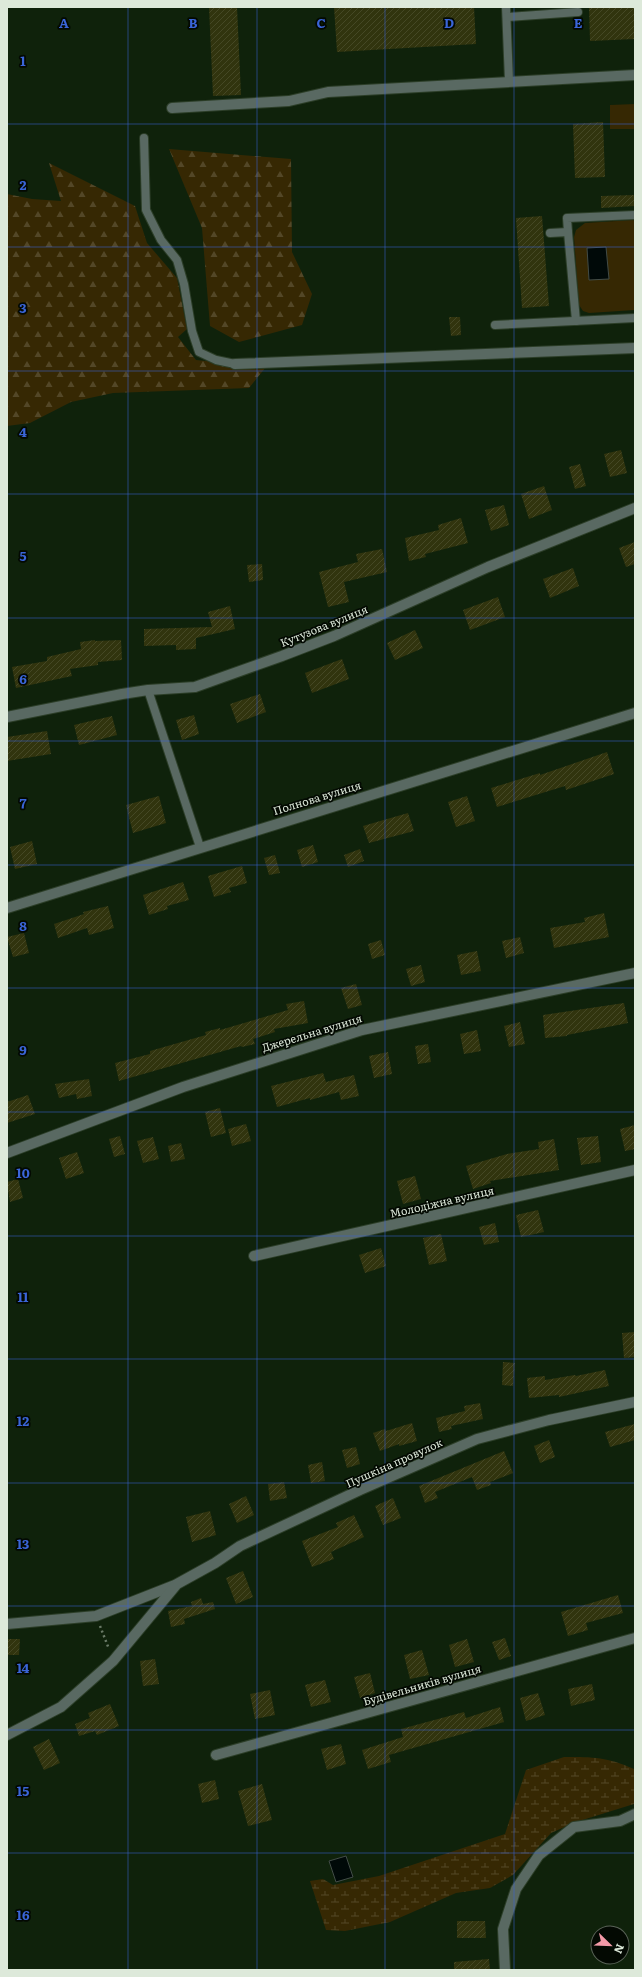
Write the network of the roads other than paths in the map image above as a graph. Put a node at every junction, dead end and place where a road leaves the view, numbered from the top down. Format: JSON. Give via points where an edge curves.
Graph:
{"nodes":[{"id":1,"x":506,"y":7,"type":"edge"},
{"id":2,"x":578,"y":12,"type":"dead end"},
{"id":3,"x":507,"y":17,"type":"junction"},
{"id":4,"x":635,"y":75,"type":"edge"},
{"id":5,"x":509,"y":81,"type":"junction"},
{"id":6,"x":172,"y":108,"type":"dead end"},
{"id":7,"x":144,"y":138,"type":"dead end"},
{"id":8,"x":635,"y":215,"type":"edge"},
{"id":9,"x":568,"y":232,"type":"junction"},
{"id":10,"x":550,"y":233,"type":"dead end"},
{"id":11,"x":635,"y":318,"type":"edge"},
{"id":12,"x":576,"y":321,"type":"junction"},
{"id":13,"x":495,"y":325,"type":"dead end"},
{"id":14,"x":635,"y":348,"type":"edge"},
{"id":15,"x":235,"y":364,"type":"joint"},
{"id":16,"x":635,"y":508,"type":"edge"},
{"id":17,"x":148,"y":690,"type":"junction"},
{"id":18,"x":635,"y":713,"type":"edge"},
{"id":19,"x":7,"y":717,"type":"edge"},
{"id":20,"x":200,"y":847,"type":"junction"},
{"id":21,"x":7,"y":908,"type":"edge"},
{"id":22,"x":635,"y":973,"type":"edge"},
{"id":23,"x":7,"y":1153,"type":"edge"},
{"id":24,"x":635,"y":1170,"type":"edge"},
{"id":25,"x":254,"y":1256,"type":"dead end"},
{"id":26,"x":635,"y":1402,"type":"edge"},
{"id":27,"x":177,"y":1584,"type":"junction"},
{"id":28,"x":7,"y":1624,"type":"edge"},
{"id":29,"x":635,"y":1638,"type":"edge"},
{"id":30,"x":7,"y":1735,"type":"edge"},
{"id":31,"x":216,"y":1755,"type":"dead end"},
{"id":32,"x":635,"y":1814,"type":"edge"},
{"id":33,"x":505,"y":1970,"type":"edge"}],
"edges":[{"from":1,"to":3,"type":"lane"},
{"from":2,"to":3,"type":"lane"},
{"from":3,"to":5,"type":"lane"},
{"from":4,"to":5,"type":"street"},
{"from":5,"to":6,"type":"street","via":[[328,92],[288,101]]},
{"from":7,"to":15,"type":"lane","via":[[146,210],[162,240],[177,260],[199,352],[216,360]]},
{"from":8,"to":9,"type":"lane","via":[[567,218]]},
{"from":9,"to":10,"type":"lane"},
{"from":9,"to":12,"type":"lane"},
{"from":11,"to":12,"type":"lane"},
{"from":12,"to":13,"type":"lane"},
{"from":14,"to":15,"type":"street"},
{"from":16,"to":17,"type":"street","name":"Кутузова вулиця","via":[[488,567],[371,620],[282,656],[195,687]]},
{"from":17,"to":19,"type":"street","name":"Кутузова вулиця"},
{"from":17,"to":20,"type":"lane"},
{"from":18,"to":20,"type":"street","name":"Полнова вулиця"},
{"from":20,"to":21,"type":"street","name":"Полнова вулиця"},
{"from":22,"to":23,"type":"street","name":"Джерельна вулиця","via":[[362,1030],[183,1086]]},
{"from":24,"to":25,"type":"street","name":"Молодіжна вулиця"},
{"from":26,"to":27,"type":"street","name":"Пушкіна провулок","via":[[476,1439],[240,1546]]},
{"from":27,"to":28,"type":"street","name":"Пушкіна провулок","via":[[96,1616]]},
{"from":27,"to":30,"type":"street","name":"Пушкіна провулок","via":[[113,1661],[60,1707]]},
{"from":29,"to":31,"type":"street","name":"Будівельників вулиця"},
{"from":32,"to":33,"type":"street","via":[[620,1821],[574,1827],[539,1855],[516,1889],[503,1929]]}]}
